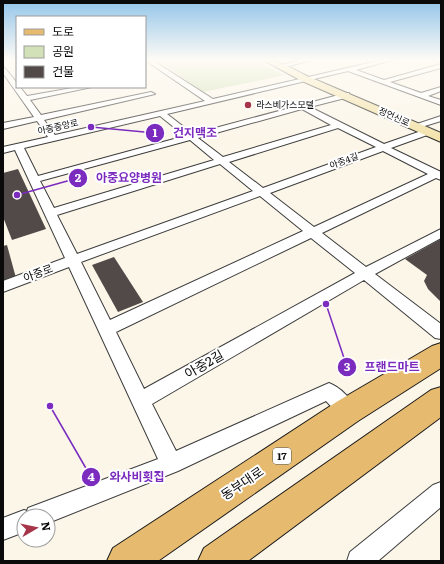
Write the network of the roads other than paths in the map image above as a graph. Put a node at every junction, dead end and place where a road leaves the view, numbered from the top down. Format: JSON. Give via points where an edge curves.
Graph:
{"nodes":[{"id":1,"x":188,"y":86,"type":"edge"},
{"id":2,"x":271,"y":86,"type":"edge"},
{"id":3,"x":325,"y":86,"type":"edge"},
{"id":4,"x":394,"y":86,"type":"edge"},
{"id":5,"x":16,"y":88,"type":"edge"},
{"id":6,"x":81,"y":88,"type":"edge"},
{"id":7,"x":143,"y":88,"type":"edge"},
{"id":8,"x":441,"y":89,"type":"edge"},
{"id":9,"x":346,"y":95,"type":"junction"},
{"id":10,"x":420,"y":96,"type":"junction"},
{"id":11,"x":25,"y":99,"type":"junction"},
{"id":12,"x":211,"y":101,"type":"junction"},
{"id":13,"x":441,"y":104,"type":"edge"},
{"id":14,"x":303,"y":107,"type":"junction"},
{"id":15,"x":167,"y":110,"type":"junction"},
{"id":16,"x":39,"y":118,"type":"junction"},
{"id":17,"x":441,"y":118,"type":"edge"},
{"id":18,"x":339,"y":125,"type":"junction"},
{"id":19,"x":3,"y":126,"type":"edge"},
{"id":20,"x":415,"y":126,"type":"junction"},
{"id":21,"x":427,"y":132,"type":"junction"},
{"id":22,"x":192,"y":137,"type":"junction"},
{"id":23,"x":52,"y":138,"type":"junction"},
{"id":24,"x":441,"y":138,"type":"edge"},
{"id":25,"x":18,"y":146,"type":"junction"},
{"id":26,"x":382,"y":147,"type":"junction"},
{"id":27,"x":3,"y":150,"type":"edge"},
{"id":28,"x":222,"y":161,"type":"junction"},
{"id":29,"x":439,"y":176,"type":"edge"},
{"id":30,"x":34,"y":180,"type":"junction"},
{"id":31,"x":261,"y":191,"type":"junction"},
{"id":32,"x":50,"y":214,"type":"junction"},
{"id":33,"x":313,"y":232,"type":"junction"},
{"id":34,"x":441,"y":233,"type":"edge"},
{"id":35,"x":73,"y":260,"type":"junction"},
{"id":36,"x":365,"y":273,"type":"junction"},
{"id":37,"x":3,"y":287,"type":"edge"},
{"id":38,"x":106,"y":329,"type":"junction"},
{"id":39,"x":441,"y":333,"type":"edge"},
{"id":40,"x":441,"y":354,"type":"edge"},
{"id":41,"x":141,"y":400,"type":"junction"},
{"id":42,"x":441,"y":400,"type":"edge"},
{"id":43,"x":348,"y":411,"type":"junction"},
{"id":44,"x":171,"y":464,"type":"junction"},
{"id":45,"x":441,"y":493,"type":"edge"},
{"id":46,"x":56,"y":508,"type":"edge"},
{"id":47,"x":16,"y":524,"type":"edge"},
{"id":48,"x":3,"y":529,"type":"edge"},
{"id":49,"x":126,"y":561,"type":"edge"},
{"id":50,"x":217,"y":561,"type":"edge"},
{"id":51,"x":359,"y":561,"type":"edge"}],
"edges":[{"from":1,"to":12,"type":"street"},
{"from":2,"to":12,"type":"street","name":"아중중앙로"},
{"from":3,"to":9,"type":"street","name":"정언신로"},
{"from":4,"to":10,"type":"street"},
{"from":5,"to":11,"type":"street"},
{"from":6,"to":11,"type":"street"},
{"from":7,"to":16,"type":"street","via":[[154,96]]},
{"from":8,"to":10,"type":"street"},
{"from":9,"to":14,"type":"street"},
{"from":9,"to":20,"type":"street","name":"정언신로"},
{"from":10,"to":13,"type":"street"},
{"from":11,"to":16,"type":"street"},
{"from":12,"to":15,"type":"street","name":"아중중앙로"},
{"from":14,"to":18,"type":"street"},
{"from":14,"to":22,"type":"street"},
{"from":15,"to":22,"type":"street"},
{"from":15,"to":23,"type":"street","name":"아중중앙로"},
{"from":16,"to":19,"type":"street"},
{"from":16,"to":23,"type":"street"},
{"from":17,"to":20,"type":"street"},
{"from":18,"to":26,"type":"street"},
{"from":18,"to":28,"type":"street"},
{"from":20,"to":21,"type":"street","name":"정언신로"},
{"from":21,"to":24,"type":"street","name":"정언신로"},
{"from":21,"to":26,"type":"street","name":"아중4길"},
{"from":22,"to":28,"type":"street"},
{"from":22,"to":30,"type":"street"},
{"from":23,"to":25,"type":"street","name":"아중중앙로"},
{"from":25,"to":27,"type":"street","name":"아중중앙로"},
{"from":25,"to":30,"type":"street"},
{"from":26,"to":29,"type":"street"},
{"from":26,"to":31,"type":"street","name":"아중4길"},
{"from":28,"to":31,"type":"street"},
{"from":28,"to":32,"type":"street"},
{"from":29,"to":33,"type":"street"},
{"from":30,"to":32,"type":"street"},
{"from":31,"to":33,"type":"street"},
{"from":31,"to":35,"type":"street","name":"아중4길"},
{"from":32,"to":35,"type":"street"},
{"from":33,"to":36,"type":"street"},
{"from":33,"to":38,"type":"street"},
{"from":34,"to":36,"type":"street"},
{"from":35,"to":37,"type":"street","name":"아중로"},
{"from":35,"to":38,"type":"street"},
{"from":36,"to":39,"type":"street"},
{"from":36,"to":41,"type":"street","name":"아중2길"},
{"from":38,"to":41,"type":"street"},
{"from":40,"to":43,"type":"main road","name":"동부대로","number":"17"},
{"from":41,"to":44,"type":"street"},
{"from":42,"to":50,"type":"main road"},
{"from":43,"to":44,"type":"street","via":[[329,391]]},
{"from":43,"to":49,"type":"main road","name":"동부대로","number":"17"},
{"from":44,"to":46,"type":"street"},
{"from":45,"to":51,"type":"street"},
{"from":47,"to":48,"type":"street"}]}
